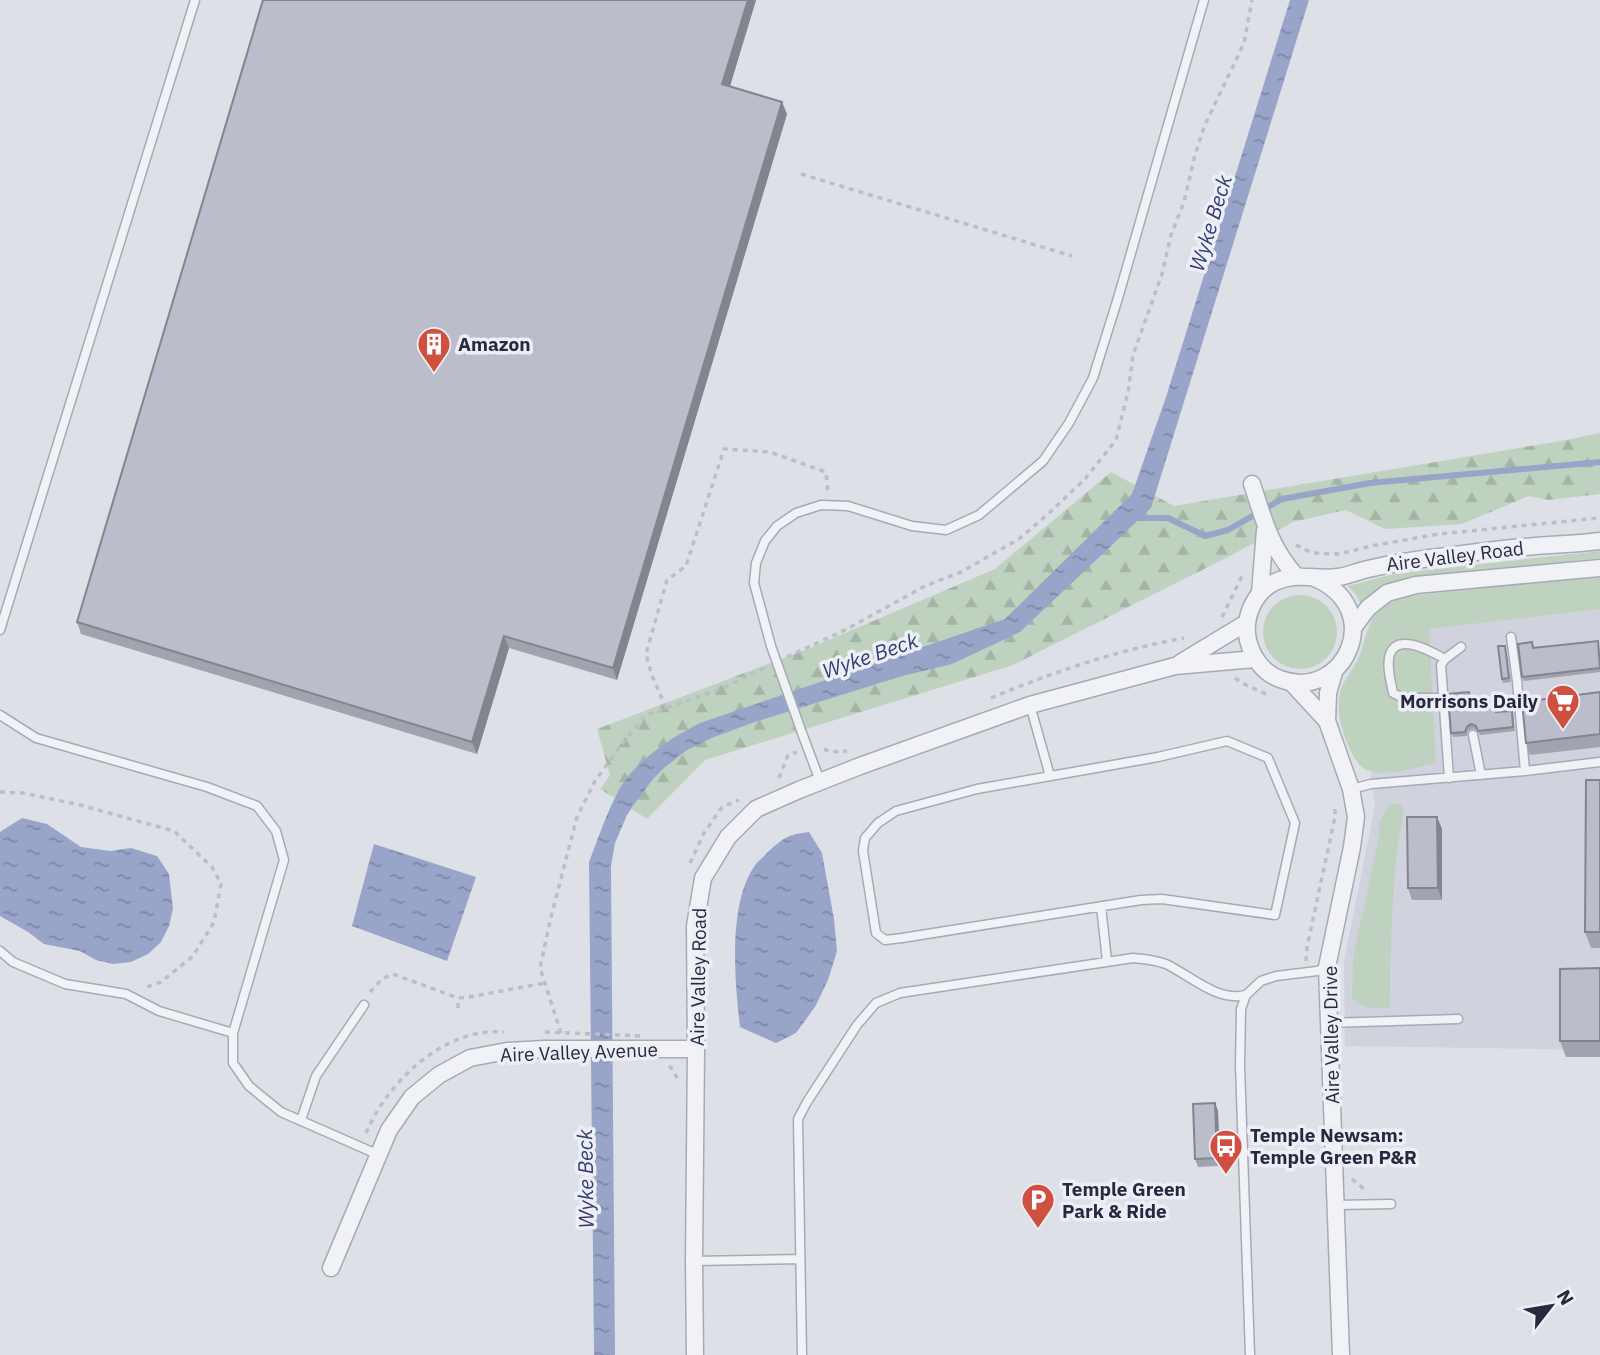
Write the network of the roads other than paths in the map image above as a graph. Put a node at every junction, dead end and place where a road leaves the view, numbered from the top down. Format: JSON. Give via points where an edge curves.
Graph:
{"nodes":[{"id":1,"x":195,"y":0,"type":"edge"},
{"id":2,"x":1204,"y":0,"type":"edge"},
{"id":3,"x":1252,"y":484,"type":"dead end"},
{"id":4,"x":1265,"y":526,"type":"junction"},
{"id":5,"x":1600,"y":541,"type":"edge"},
{"id":6,"x":1600,"y":568,"type":"edge"},
{"id":7,"x":1304,"y":577,"type":"junction"},
{"id":8,"x":1260,"y":593,"type":"junction"},
{"id":9,"x":1246,"y":623,"type":"junction"},
{"id":10,"x":1353,"y":628,"type":"junction"},
{"id":11,"x":0,"y":630,"type":"edge"},
{"id":12,"x":1511,"y":637,"type":"dead end"},
{"id":13,"x":1461,"y":647,"type":"dead end"},
{"id":14,"x":1255,"y":659,"type":"junction"},
{"id":15,"x":1445,"y":659,"type":"junction"},
{"id":16,"x":1175,"y":666,"type":"junction"},
{"id":17,"x":1335,"y":669,"type":"junction"},
{"id":18,"x":1291,"y":682,"type":"junction"},
{"id":19,"x":1443,"y":698,"type":"junction"},
{"id":20,"x":1030,"y":705,"type":"junction"},
{"id":21,"x":0,"y":715,"type":"edge"},
{"id":22,"x":1327,"y":721,"type":"junction"},
{"id":23,"x":1473,"y":735,"type":"dead end"},
{"id":24,"x":1600,"y":762,"type":"edge"},
{"id":25,"x":1525,"y":771,"type":"junction"},
{"id":26,"x":1481,"y":775,"type":"junction"},
{"id":27,"x":1050,"y":776,"type":"junction"},
{"id":28,"x":1449,"y":778,"type":"junction"},
{"id":29,"x":820,"y":781,"type":"junction"},
{"id":30,"x":1351,"y":789,"type":"junction"},
{"id":31,"x":1101,"y":906,"type":"junction"},
{"id":32,"x":0,"y":951,"type":"edge"},
{"id":33,"x":1107,"y":961,"type":"junction"},
{"id":34,"x":1327,"y":967,"type":"junction"},
{"id":35,"x":1246,"y":995,"type":"junction"},
{"id":36,"x":364,"y":1005,"type":"road end"},
{"id":37,"x":1458,"y":1019,"type":"dead end"},
{"id":38,"x":1329,"y":1023,"type":"junction"},
{"id":39,"x":233,"y":1033,"type":"junction"},
{"id":40,"x":696,"y":1049,"type":"junction"},
{"id":41,"x":301,"y":1120,"type":"junction"},
{"id":42,"x":379,"y":1155,"type":"junction"},
{"id":43,"x":1391,"y":1204,"type":"dead end"},
{"id":44,"x":1336,"y":1205,"type":"junction"},
{"id":45,"x":799,"y":1259,"type":"junction"},
{"id":46,"x":694,"y":1261,"type":"junction"},
{"id":47,"x":331,"y":1268,"type":"dead end"},
{"id":48,"x":695,"y":1355,"type":"edge"},
{"id":49,"x":802,"y":1355,"type":"edge"},
{"id":50,"x":1250,"y":1355,"type":"edge"},
{"id":51,"x":1341,"y":1355,"type":"edge"}],
"edges":[{"from":1,"to":11,"type":"lane"},
{"from":2,"to":29,"type":"lane","bridge":true,"via":[[1093,378],[1043,461],[979,515],[946,530],[912,526],[848,506],[821,505],[796,513],[765,541],[754,583],[771,646]]},
{"from":3,"to":4,"type":"street"},
{"from":4,"to":7,"type":"street","via":[[1278,554]]},
{"from":4,"to":8,"type":"street"},
{"from":5,"to":7,"type":"street","name":"Aire Valley Road","via":[[1448,555],[1338,577]]},
{"from":6,"to":10,"type":"street","name":"Aire Valley Road","via":[[1416,586],[1387,593]]},
{"from":7,"to":8,"type":"street","name":"Aire Valley Road","via":[[1288,577]]},
{"from":7,"to":10,"type":"street","via":[[1337,590],[1351,614]]},
{"from":8,"to":9,"type":"street"},
{"from":9,"to":14,"type":"street"},
{"from":9,"to":16,"type":"street","name":"Aire Valley Road"},
{"from":10,"to":17,"type":"street","name":"Aire Valley Road","via":[[1349,651]]},
{"from":12,"to":25,"type":"lane"},
{"from":13,"to":15,"type":"lane"},
{"from":14,"to":16,"type":"street","name":"Aire Valley Road"},
{"from":14,"to":18,"type":"street","via":[[1277,678]]},
{"from":15,"to":19,"type":"lane","via":[[1441,665]]},
{"from":15,"to":19,"type":"lane","via":[[1417,645],[1402,644],[1389,655],[1393,693],[1403,698]]},
{"from":16,"to":20,"type":"street","name":"Aire Valley Road"},
{"from":17,"to":18,"type":"street","via":[[1322,678]]},
{"from":17,"to":22,"type":"street","name":"Aire Valley Drive"},
{"from":18,"to":22,"type":"street","name":"Aire Valley Drive"},
{"from":19,"to":28,"type":"lane"},
{"from":20,"to":27,"type":"lane"},
{"from":20,"to":29,"type":"street","name":"Aire Valley Road"},
{"from":21,"to":39,"type":"lane","via":[[36,738],[257,806],[276,831],[284,860]]},
{"from":22,"to":30,"type":"street","name":"Aire Valley Drive"},
{"from":23,"to":26,"type":"lane"},
{"from":24,"to":25,"type":"lane"},
{"from":25,"to":26,"type":"lane"},
{"from":26,"to":28,"type":"lane"},
{"from":27,"to":31,"type":"lane","via":[[977,789],[896,811],[877,823],[865,838],[863,852],[876,933],[885,940],[902,938]]},
{"from":27,"to":31,"type":"lane","via":[[1227,741],[1268,758],[1295,822],[1275,915],[1163,899]]},
{"from":28,"to":30,"type":"lane"},
{"from":29,"to":40,"type":"street","name":"Aire Valley Road","via":[[756,809],[728,837],[704,878],[695,926]]},
{"from":30,"to":34,"type":"street","name":"Aire Valley Drive","via":[[1356,817]]},
{"from":31,"to":33,"type":"lane"},
{"from":32,"to":39,"type":"lane","via":[[13,962],[65,984],[126,994],[159,1011]]},
{"from":33,"to":35,"type":"lane","via":[[1150,959],[1220,993]]},
{"from":33,"to":45,"type":"lane","via":[[900,993],[876,1003],[798,1119]]},
{"from":34,"to":35,"type":"lane","via":[[1261,981]]},
{"from":34,"to":38,"type":"street","name":"Aire Valley Drive"},
{"from":35,"to":50,"type":"lane","via":[[1241,1009],[1240,1066]]},
{"from":36,"to":41,"type":"lane","via":[[316,1076]]},
{"from":37,"to":38,"type":"lane"},
{"from":38,"to":44,"type":"street","name":"Aire Valley Drive"},
{"from":39,"to":41,"type":"lane","via":[[233,1063],[249,1086],[281,1112]]},
{"from":40,"to":42,"type":"street","name":"Aire Valley Avenue","via":[[545,1041],[470,1059],[439,1075],[412,1097],[389,1130]]},
{"from":40,"to":46,"type":"street","name":"Aire Valley Road"},
{"from":41,"to":42,"type":"lane"},
{"from":42,"to":47,"type":"street","name":"Aire Valley Avenue"},
{"from":43,"to":44,"type":"lane"},
{"from":44,"to":51,"type":"street","name":"Aire Valley Drive"},
{"from":45,"to":46,"type":"lane"},
{"from":45,"to":49,"type":"lane"},
{"from":46,"to":48,"type":"street","name":"Aire Valley Road"}]}
